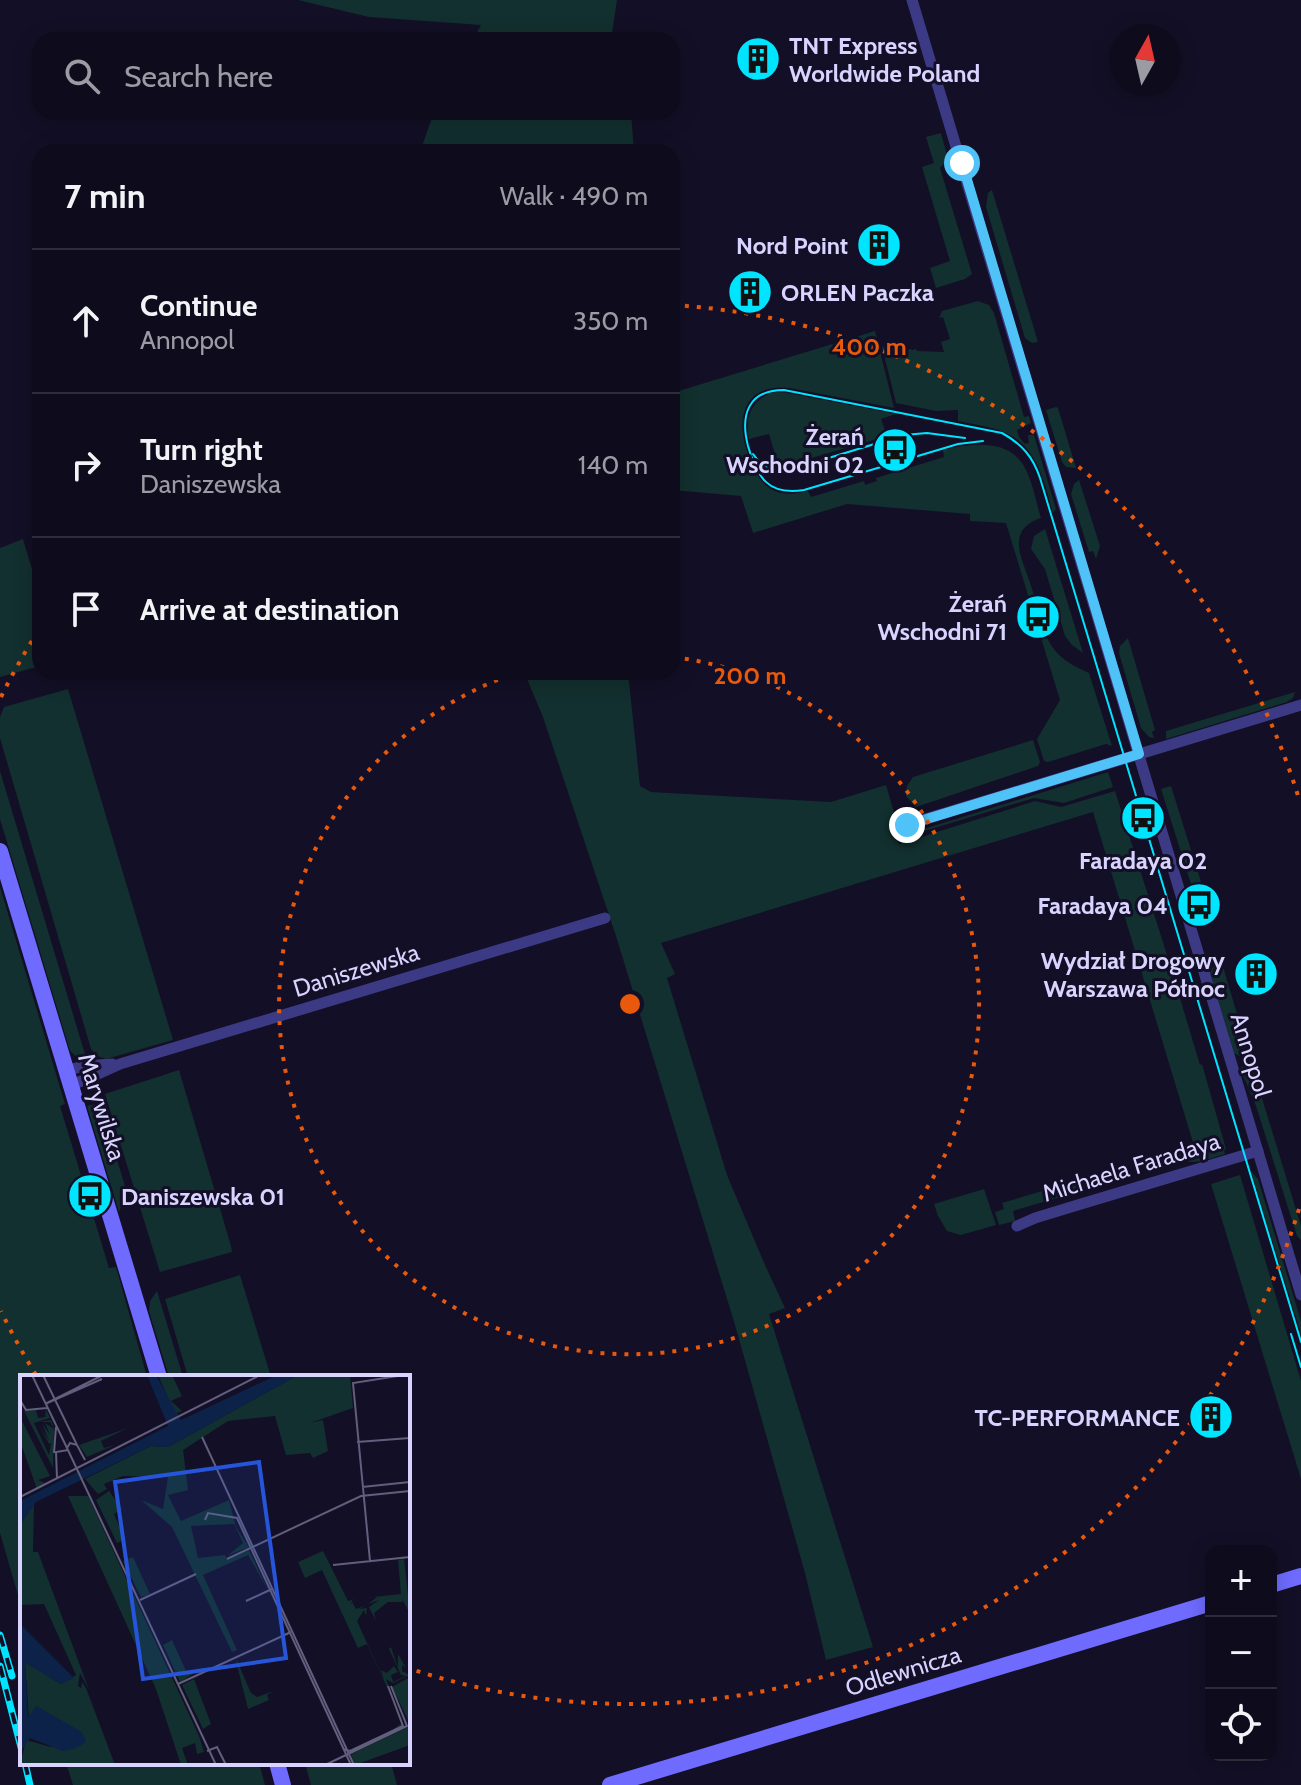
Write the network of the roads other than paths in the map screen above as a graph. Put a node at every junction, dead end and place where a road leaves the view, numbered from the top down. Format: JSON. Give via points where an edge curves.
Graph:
{"nodes":[{"id":1,"x":912,"y":0,"type":"edge"},
{"id":2,"x":1301,"y":705,"type":"edge"},
{"id":3,"x":1139,"y":754,"type":"junction"},
{"id":4,"x":899,"y":827,"type":"dead end"},
{"id":5,"x":0,"y":851,"type":"edge"},
{"id":6,"x":605,"y":918,"type":"dead end"},
{"id":7,"x":68,"y":1078,"type":"junction"},
{"id":8,"x":1258,"y":1151,"type":"junction"},
{"id":9,"x":1017,"y":1226,"type":"dead end"},
{"id":10,"x":1301,"y":1295,"type":"edge"},
{"id":11,"x":158,"y":1375,"type":"edge"},
{"id":12,"x":1301,"y":1576,"type":"edge"},
{"id":13,"x":1277,"y":1583,"type":"edge"},
{"id":14,"x":1205,"y":1605,"type":"edge"},
{"id":15,"x":278,"y":1765,"type":"edge"},
{"id":16,"x":283,"y":1785,"type":"edge"},
{"id":17,"x":610,"y":1785,"type":"edge"}],
"edges":[{"from":1,"to":3,"type":"street","name":"Annopol"},
{"from":2,"to":3,"type":"street"},
{"from":3,"to":4,"type":"street"},
{"from":3,"to":8,"type":"street","name":"Annopol"},
{"from":5,"to":7,"type":"street","name":"Marywilska"},
{"from":6,"to":7,"type":"street","name":"Daniszewska","via":[[120,1064],[83,1066]]},
{"from":7,"to":11,"type":"street","name":"Marywilska"},
{"from":8,"to":9,"type":"street","name":"Michaela Faradaya"},
{"from":8,"to":10,"type":"street","name":"Annopol"},
{"from":12,"to":13,"type":"street"},
{"from":14,"to":17,"type":"street","name":"Odlewnicza"},
{"from":15,"to":16,"type":"street"}]}
